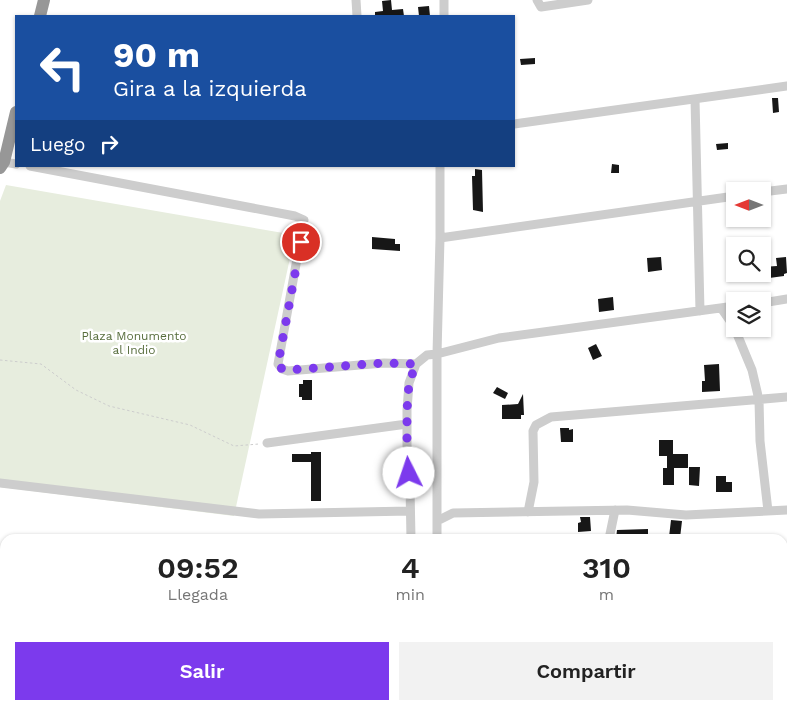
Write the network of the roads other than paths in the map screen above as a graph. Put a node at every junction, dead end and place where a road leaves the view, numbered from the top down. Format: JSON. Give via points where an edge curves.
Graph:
{"nodes":[{"id":1,"x":44,"y":0,"type":"edge"},
{"id":2,"x":356,"y":0,"type":"edge"},
{"id":3,"x":444,"y":0,"type":"edge"},
{"id":4,"x":538,"y":0,"type":"edge"},
{"id":5,"x":588,"y":0,"type":"edge"},
{"id":6,"x":40,"y":15,"type":"edge"},
{"id":7,"x":357,"y":15,"type":"edge"},
{"id":8,"x":444,"y":15,"type":"edge"},
{"id":9,"x":787,"y":86,"type":"edge"},
{"id":10,"x":695,"y":99,"type":"junction"},
{"id":11,"x":15,"y":118,"type":"edge"},
{"id":12,"x":515,"y":124,"type":"edge"},
{"id":13,"x":7,"y":165,"type":"edge"},
{"id":14,"x":35,"y":167,"type":"edge"},
{"id":15,"x":440,"y":167,"type":"edge"},
{"id":16,"x":787,"y":189,"type":"edge"},
{"id":17,"x":771,"y":191,"type":"edge"},
{"id":18,"x":726,"y":197,"type":"edge"},
{"id":19,"x":698,"y":202,"type":"junction"},
{"id":20,"x":440,"y":238,"type":"junction"},
{"id":21,"x":787,"y":299,"type":"edge"},
{"id":22,"x":771,"y":302,"type":"edge"},
{"id":23,"x":726,"y":307,"type":"edge"},
{"id":24,"x":721,"y":308,"type":"junction"},
{"id":25,"x":700,"y":312,"type":"junction"},
{"id":26,"x":726,"y":316,"type":"edge"},
{"id":27,"x":738,"y":337,"type":"edge"},
{"id":28,"x":437,"y":354,"type":"junction"},
{"id":29,"x":416,"y":364,"type":"junction"},
{"id":30,"x":787,"y":397,"type":"edge"},
{"id":31,"x":760,"y":400,"type":"junction"},
{"id":32,"x":407,"y":424,"type":"junction"},
{"id":33,"x":268,"y":443,"type":"road end"},
{"id":34,"x":0,"y":483,"type":"edge"},
{"id":35,"x":615,"y":510,"type":"junction"},
{"id":36,"x":787,"y":510,"type":"edge"},
{"id":37,"x":410,"y":511,"type":"junction"},
{"id":38,"x":768,"y":511,"type":"junction"},
{"id":39,"x":528,"y":512,"type":"junction"},
{"id":40,"x":437,"y":521,"type":"junction"},
{"id":41,"x":411,"y":534,"type":"edge"},
{"id":42,"x":437,"y":534,"type":"edge"},
{"id":43,"x":610,"y":534,"type":"edge"}],
"edges":[{"from":1,"to":6,"type":"highway"},
{"from":2,"to":7,"type":"street"},
{"from":3,"to":8,"type":"street"},
{"from":4,"to":5,"type":"street","via":[[541,7]]},
{"from":9,"to":10,"type":"street"},
{"from":10,"to":12,"type":"street"},
{"from":10,"to":19,"type":"street"},
{"from":11,"to":13,"type":"highway"},
{"from":14,"to":29,"type":"street","via":[[304,220],[278,364],[288,370]]},
{"from":15,"to":20,"type":"street"},
{"from":16,"to":17,"type":"street"},
{"from":18,"to":19,"type":"street"},
{"from":19,"to":20,"type":"street"},
{"from":19,"to":25,"type":"street"},
{"from":20,"to":28,"type":"street"},
{"from":21,"to":22,"type":"street"},
{"from":23,"to":24,"type":"street"},
{"from":24,"to":25,"type":"street"},
{"from":24,"to":26,"type":"street"},
{"from":25,"to":28,"type":"street","via":[[499,338]]},
{"from":27,"to":31,"type":"street"},
{"from":28,"to":29,"type":"street","via":[[427,355]]},
{"from":28,"to":40,"type":"street"},
{"from":29,"to":32,"type":"street","via":[[409,383]]},
{"from":30,"to":31,"type":"street"},
{"from":31,"to":38,"type":"street","via":[[760,440]]},
{"from":31,"to":39,"type":"street","via":[[551,417],[536,425],[533,431],[534,482]]},
{"from":32,"to":33,"type":"street"},
{"from":32,"to":37,"type":"street"},
{"from":34,"to":37,"type":"street","via":[[259,514]]},
{"from":35,"to":38,"type":"street","via":[[686,515]]},
{"from":35,"to":39,"type":"street"},
{"from":35,"to":43,"type":"street"},
{"from":36,"to":38,"type":"street"},
{"from":37,"to":41,"type":"street"},
{"from":39,"to":40,"type":"street","via":[[453,513]]},
{"from":40,"to":42,"type":"street"}]}
